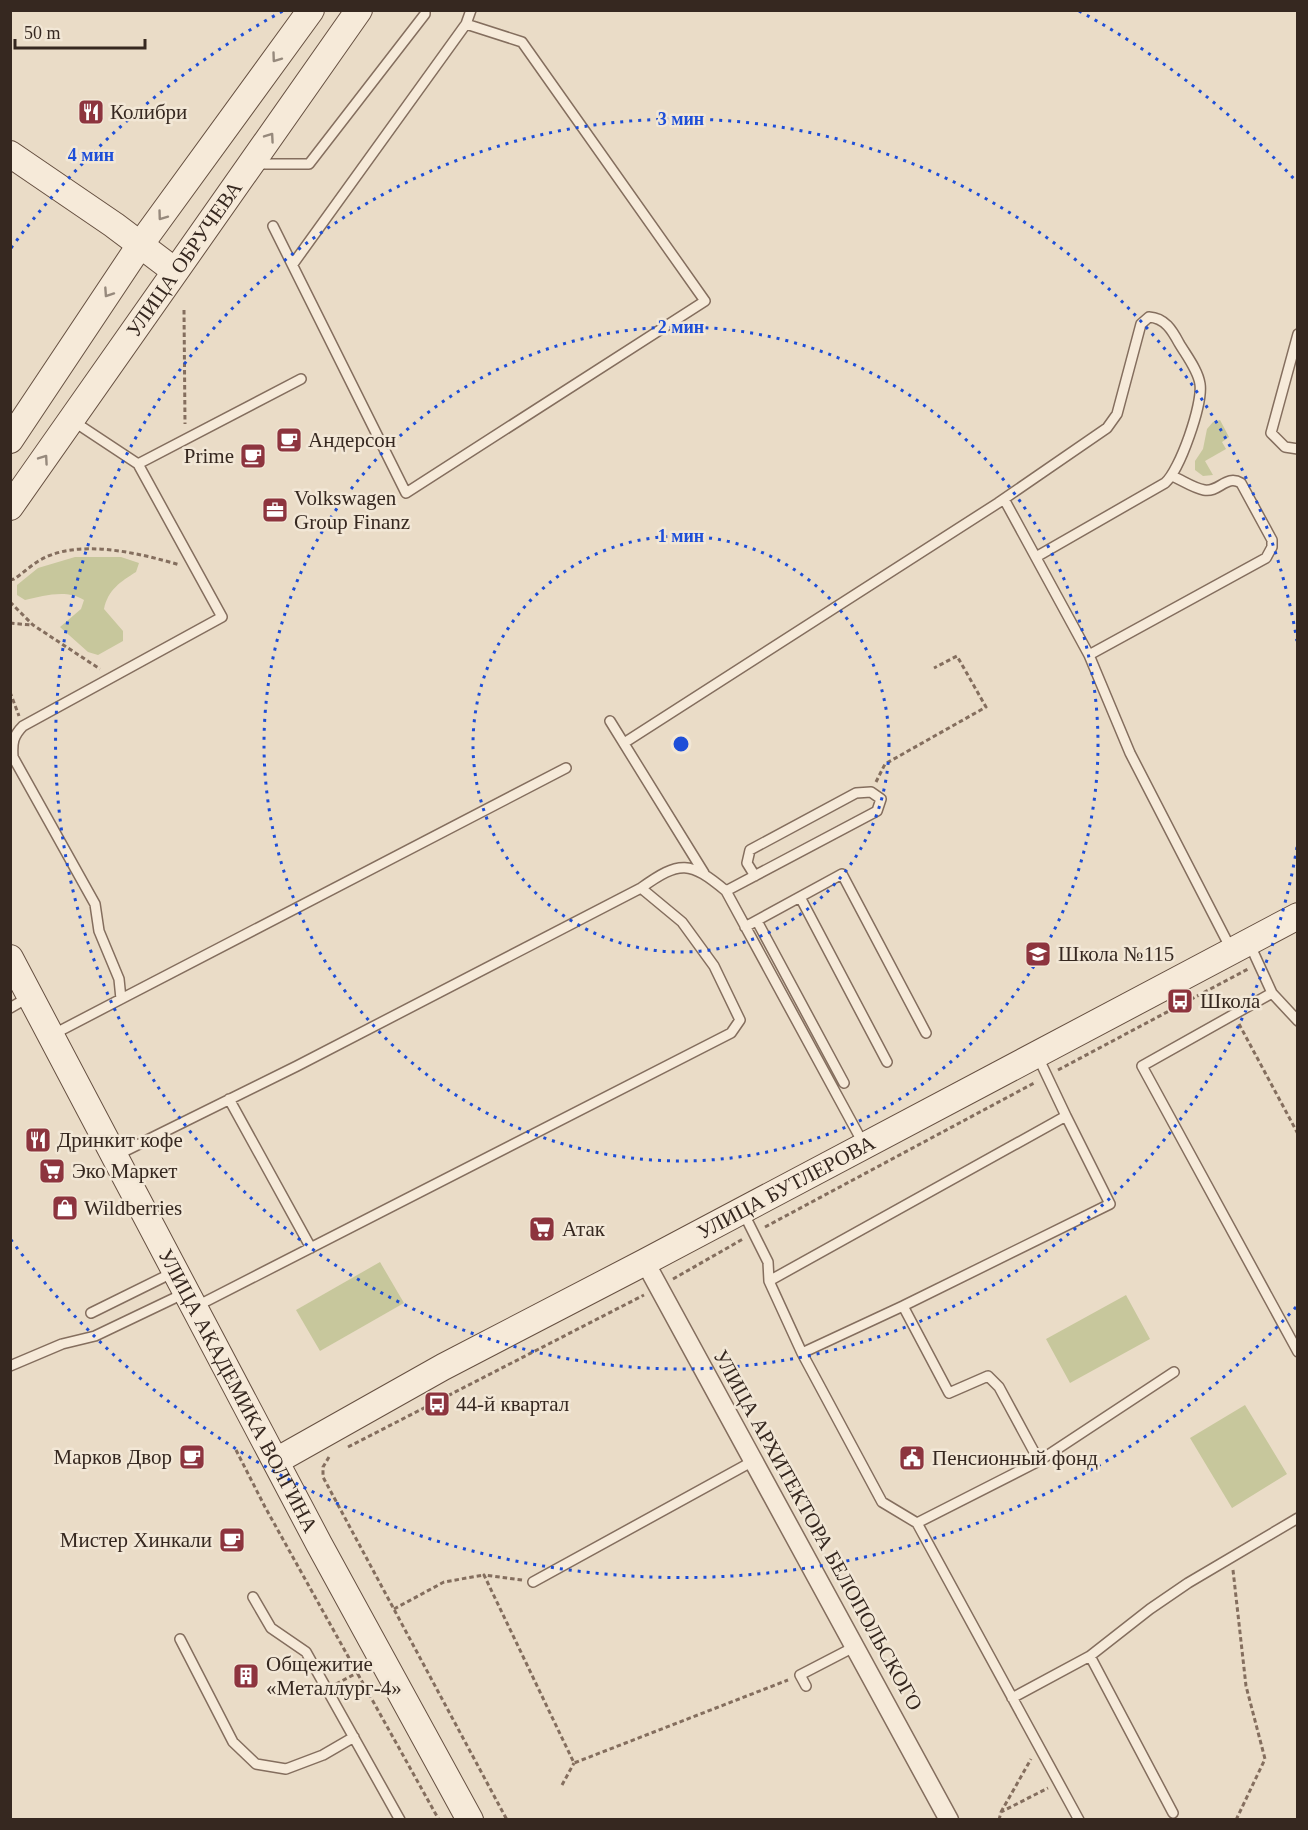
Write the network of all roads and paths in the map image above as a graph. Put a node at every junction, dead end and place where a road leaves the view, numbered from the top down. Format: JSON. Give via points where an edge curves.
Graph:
{"nodes":[{"id":1,"x":311,"y":10,"type":"edge"},
{"id":2,"x":359,"y":10,"type":"edge"},
{"id":3,"x":425,"y":10,"type":"edge"},
{"id":4,"x":471,"y":10,"type":"edge"},
{"id":5,"x":466,"y":24,"type":"junction"},
{"id":6,"x":10,"y":154,"type":"edge"},
{"id":7,"x":251,"y":164,"type":"junction"},
{"id":8,"x":273,"y":226,"type":"dead end"},
{"id":9,"x":140,"y":245,"type":"junction"},
{"id":10,"x":292,"y":264,"type":"junction"},
{"id":11,"x":175,"y":271,"type":"junction"},
{"id":12,"x":184,"y":310,"type":"dead end"},
{"id":13,"x":1298,"y":334,"type":"edge"},
{"id":14,"x":301,"y":379,"type":"dead end"},
{"id":15,"x":71,"y":420,"type":"junction"},
{"id":16,"x":185,"y":438,"type":"junction"},
{"id":17,"x":10,"y":440,"type":"edge"},
{"id":18,"x":1298,"y":449,"type":"edge"},
{"id":19,"x":138,"y":464,"type":"junction"},
{"id":20,"x":1172,"y":476,"type":"junction"},
{"id":21,"x":1004,"y":499,"type":"junction"},
{"id":22,"x":10,"y":507,"type":"edge"},
{"id":23,"x":1036,"y":557,"type":"junction"},
{"id":24,"x":196,"y":569,"type":"junction"},
{"id":25,"x":10,"y":580,"type":"edge"},
{"id":26,"x":10,"y":602,"type":"edge"},
{"id":27,"x":10,"y":623,"type":"edge"},
{"id":28,"x":33,"y":625,"type":"junction"},
{"id":29,"x":1089,"y":655,"type":"junction"},
{"id":30,"x":934,"y":668,"type":"dead end"},
{"id":31,"x":112,"y":677,"type":"junction"},
{"id":32,"x":10,"y":692,"type":"edge"},
{"id":33,"x":610,"y":721,"type":"dead end"},
{"id":34,"x":23,"y":726,"type":"junction"},
{"id":35,"x":624,"y":743,"type":"junction"},
{"id":36,"x":566,"y":768,"type":"dead end"},
{"id":37,"x":871,"y":792,"type":"junction"},
{"id":38,"x":704,"y":873,"type":"junction"},
{"id":39,"x":755,"y":876,"type":"junction"},
{"id":40,"x":641,"y":888,"type":"junction"},
{"id":41,"x":726,"y":891,"type":"junction"},
{"id":42,"x":800,"y":897,"type":"junction"},
{"id":43,"x":1298,"y":916,"type":"edge"},
{"id":44,"x":757,"y":921,"type":"junction"},
{"id":45,"x":746,"y":927,"type":"junction"},
{"id":46,"x":1247,"y":952,"type":"junction"},
{"id":47,"x":10,"y":958,"type":"edge"},
{"id":48,"x":1272,"y":993,"type":"junction"},
{"id":49,"x":121,"y":999,"type":"junction"},
{"id":50,"x":21,"y":1002,"type":"edge"},
{"id":51,"x":1234,"y":1015,"type":"junction"},
{"id":52,"x":1298,"y":1021,"type":"edge"},
{"id":53,"x":926,"y":1033,"type":"dead end"},
{"id":54,"x":52,"y":1036,"type":"junction"},
{"id":55,"x":887,"y":1062,"type":"dead end"},
{"id":56,"x":1042,"y":1065,"type":"junction"},
{"id":57,"x":844,"y":1083,"type":"dead end"},
{"id":58,"x":229,"y":1100,"type":"junction"},
{"id":59,"x":1066,"y":1116,"type":"junction"},
{"id":60,"x":1298,"y":1134,"type":"edge"},
{"id":61,"x":864,"y":1146,"type":"junction"},
{"id":62,"x":115,"y":1156,"type":"junction"},
{"id":63,"x":742,"y":1210,"type":"junction"},
{"id":64,"x":753,"y":1234,"type":"junction"},
{"id":65,"x":311,"y":1248,"type":"junction"},
{"id":66,"x":645,"y":1262,"type":"junction"},
{"id":67,"x":768,"y":1281,"type":"junction"},
{"id":68,"x":660,"y":1287,"type":"junction"},
{"id":69,"x":186,"y":1290,"type":"junction"},
{"id":70,"x":903,"y":1306,"type":"junction"},
{"id":71,"x":91,"y":1313,"type":"dead end"},
{"id":72,"x":1298,"y":1352,"type":"edge"},
{"id":73,"x":802,"y":1353,"type":"junction"},
{"id":74,"x":10,"y":1366,"type":"edge"},
{"id":75,"x":1174,"y":1372,"type":"dead end"},
{"id":76,"x":236,"y":1450,"type":"dead end"},
{"id":77,"x":340,"y":1451,"type":"dead end"},
{"id":78,"x":329,"y":1456,"type":"dead end"},
{"id":79,"x":754,"y":1460,"type":"junction"},
{"id":80,"x":276,"y":1461,"type":"junction"},
{"id":81,"x":1039,"y":1461,"type":"junction"},
{"id":82,"x":1298,"y":1518,"type":"edge"},
{"id":83,"x":917,"y":1523,"type":"junction"},
{"id":84,"x":1232,"y":1557,"type":"junction"},
{"id":85,"x":484,"y":1575,"type":"junction"},
{"id":86,"x":533,"y":1582,"type":"joint"},
{"id":87,"x":253,"y":1598,"type":"dead end"},
{"id":88,"x":394,"y":1609,"type":"junction"},
{"id":89,"x":180,"y":1639,"type":"dead end"},
{"id":90,"x":856,"y":1646,"type":"junction"},
{"id":91,"x":1090,"y":1656,"type":"junction"},
{"id":92,"x":357,"y":1673,"type":"junction"},
{"id":93,"x":800,"y":1676,"type":"junction"},
{"id":94,"x":806,"y":1686,"type":"dead end"},
{"id":95,"x":327,"y":1688,"type":"junction"},
{"id":96,"x":1012,"y":1698,"type":"junction"},
{"id":97,"x":354,"y":1737,"type":"junction"},
{"id":98,"x":1038,"y":1746,"type":"junction"},
{"id":99,"x":574,"y":1763,"type":"junction"},
{"id":100,"x":1058,"y":1782,"type":"junction"},
{"id":101,"x":562,"y":1785,"type":"dead end"},
{"id":102,"x":1001,"y":1812,"type":"junction"},
{"id":103,"x":1173,"y":1813,"type":"dead end"},
{"id":104,"x":400,"y":1820,"type":"edge"},
{"id":105,"x":439,"y":1820,"type":"edge"},
{"id":106,"x":470,"y":1820,"type":"edge"},
{"id":107,"x":507,"y":1820,"type":"edge"},
{"id":108,"x":949,"y":1820,"type":"edge"},
{"id":109,"x":999,"y":1820,"type":"edge"},
{"id":110,"x":1079,"y":1820,"type":"edge"},
{"id":111,"x":1236,"y":1820,"type":"edge"}],
"edges":[{"from":1,"to":9,"type":"street","name":"УЛИЦА ОБРУЧЕВА","one_way":true},
{"from":7,"to":2,"type":"street","name":"УЛИЦА ОБРУЧЕВА","one_way":true},
{"from":3,"to":7,"type":"lane","via":[[309,164]]},
{"from":4,"to":5,"type":"lane"},
{"from":5,"to":10,"type":"lane"},
{"from":5,"to":10,"type":"lane","via":[[522,42],[705,301],[406,493]]},
{"from":6,"to":9,"type":"street"},
{"from":7,"to":11,"type":"street","name":"УЛИЦА ОБРУЧЕВА"},
{"from":8,"to":10,"type":"lane"},
{"from":9,"to":11,"type":"street"},
{"from":9,"to":17,"type":"street","name":"УЛИЦА ОБРУЧЕВА","one_way":true},
{"from":11,"to":15,"type":"street","name":"УЛИЦА ОБРУЧЕВА"},
{"from":12,"to":16,"type":"path"},
{"from":13,"to":18,"type":"lane","via":[[1271,433],[1285,447]]},
{"from":14,"to":16,"type":"lane"},
{"from":15,"to":19,"type":"lane"},
{"from":22,"to":15,"type":"street","name":"УЛИЦА ОБРУЧЕВА","one_way":true},
{"from":16,"to":19,"type":"lane"},
{"from":19,"to":24,"type":"lane"},
{"from":20,"to":21,"type":"lane","via":[[1197,413],[1200,384],[1172,330],[1149,317],[1139,328],[1111,425]]},
{"from":20,"to":23,"type":"lane"},
{"from":20,"to":29,"type":"lane","via":[[1204,490],[1229,480],[1241,483],[1272,540],[1270,551],[1266,558]]},
{"from":21,"to":23,"type":"lane"},
{"from":21,"to":35,"type":"lane"},
{"from":23,"to":29,"type":"lane"},
{"from":24,"to":25,"type":"path","via":[[150,556],[85,549],[38,561]]},
{"from":24,"to":31,"type":"lane","via":[[222,617]]},
{"from":26,"to":28,"type":"path"},
{"from":27,"to":28,"type":"path"},
{"from":28,"to":31,"type":"path"},
{"from":29,"to":46,"type":"lane","via":[[1130,753]]},
{"from":30,"to":37,"type":"path","via":[[957,656],[986,707],[885,764]]},
{"from":31,"to":34,"type":"lane"},
{"from":32,"to":34,"type":"path"},
{"from":33,"to":35,"type":"lane"},
{"from":34,"to":49,"type":"lane","via":[[15,734],[13,757],[95,904],[99,931],[119,979]]},
{"from":35,"to":38,"type":"lane"},
{"from":36,"to":49,"type":"lane"},
{"from":37,"to":39,"type":"lane","via":[[881,799],[877,811]]},
{"from":37,"to":39,"type":"lane","via":[[856,793],[750,850],[747,863]]},
{"from":38,"to":40,"type":"lane","via":[[680,866]]},
{"from":38,"to":41,"type":"lane"},
{"from":39,"to":41,"type":"lane"},
{"from":40,"to":58,"type":"lane"},
{"from":40,"to":65,"type":"lane","via":[[682,922],[714,966],[740,1020],[731,1033]]},
{"from":41,"to":45,"type":"lane"},
{"from":42,"to":44,"type":"lane"},
{"from":42,"to":53,"type":"lane","via":[[842,874]]},
{"from":42,"to":55,"type":"lane"},
{"from":43,"to":46,"type":"street","name":"УЛИЦА БУТЛЕРОВА"},
{"from":44,"to":45,"type":"lane"},
{"from":44,"to":57,"type":"lane"},
{"from":45,"to":61,"type":"lane"},
{"from":46,"to":48,"type":"lane"},
{"from":46,"to":56,"type":"street","name":"УЛИЦА БУТЛЕРОВА"},
{"from":46,"to":56,"type":"path"},
{"from":47,"to":50,"type":"street","name":"УЛИЦА АКАДЕМИКА ВОЛГИНА"},
{"from":48,"to":51,"type":"lane"},
{"from":48,"to":52,"type":"lane"},
{"from":49,"to":54,"type":"lane"},
{"from":50,"to":54,"type":"street","name":"УЛИЦА АКАДЕМИКА ВОЛГИНА"},
{"from":51,"to":60,"type":"path"},
{"from":51,"to":72,"type":"lane","via":[[1142,1066]]},
{"from":54,"to":62,"type":"street","name":"УЛИЦА АКАДЕМИКА ВОЛГИНА"},
{"from":56,"to":59,"type":"lane"},
{"from":56,"to":61,"type":"street","name":"УЛИЦА БУТЛЕРОВА"},
{"from":56,"to":64,"type":"path"},
{"from":58,"to":62,"type":"lane"},
{"from":58,"to":65,"type":"lane"},
{"from":59,"to":67,"type":"lane"},
{"from":59,"to":70,"type":"lane","via":[[1110,1204]]},
{"from":61,"to":63,"type":"street","name":"УЛИЦА БУТЛЕРОВА"},
{"from":62,"to":69,"type":"street","name":"УЛИЦА АКАДЕМИКА ВОЛГИНА"},
{"from":63,"to":64,"type":"lane"},
{"from":63,"to":66,"type":"street","name":"УЛИЦА БУТЛЕРОВА"},
{"from":64,"to":67,"type":"lane","via":[[768,1262]]},
{"from":64,"to":68,"type":"path"},
{"from":65,"to":69,"type":"lane"},
{"from":66,"to":68,"type":"street","name":"УЛИЦА АРХИТЕКТОРА БЕЛОПОЛЬСКОГО"},
{"from":66,"to":80,"type":"street","name":"УЛИЦА БУТЛЕРОВА","via":[[443,1367]]},
{"from":67,"to":73,"type":"lane"},
{"from":68,"to":77,"type":"path"},
{"from":68,"to":79,"type":"street","name":"УЛИЦА АРХИТЕКТОРА БЕЛОПОЛЬСКОГО"},
{"from":69,"to":71,"type":"lane"},
{"from":69,"to":74,"type":"lane","via":[[95,1336],[62,1344]]},
{"from":69,"to":80,"type":"street","name":"УЛИЦА АКАДЕМИКА ВОЛГИНА"},
{"from":70,"to":73,"type":"lane"},
{"from":70,"to":81,"type":"lane","via":[[949,1393],[988,1376],[999,1387]]},
{"from":73,"to":83,"type":"lane","via":[[882,1502]]},
{"from":75,"to":81,"type":"lane"},
{"from":76,"to":92,"type":"path"},
{"from":78,"to":88,"type":"path","via":[[323,1478]]},
{"from":79,"to":86,"type":"lane"},
{"from":79,"to":90,"type":"street","name":"УЛИЦА АРХИТЕКТОРА БЕЛОПОЛЬСКОГО"},
{"from":80,"to":106,"type":"street","name":"УЛИЦА АКАДЕМИКА ВОЛГИНА"},
{"from":81,"to":83,"type":"lane"},
{"from":82,"to":84,"type":"lane"},
{"from":83,"to":96,"type":"lane"},
{"from":84,"to":91,"type":"lane","via":[[1150,1609]]},
{"from":84,"to":111,"type":"path","via":[[1246,1686],[1265,1759]]},
{"from":85,"to":86,"type":"path"},
{"from":85,"to":88,"type":"path","via":[[444,1582]]},
{"from":85,"to":99,"type":"path"},
{"from":87,"to":95,"type":"lane","via":[[272,1628],[306,1652]]},
{"from":88,"to":107,"type":"path"},
{"from":89,"to":97,"type":"lane","via":[[233,1742],[255,1764],[286,1769],[323,1755]]},
{"from":90,"to":93,"type":"lane"},
{"from":90,"to":108,"type":"street","name":"УЛИЦА АРХИТЕКТОРА БЕЛОПОЛЬСКОГО"},
{"from":91,"to":96,"type":"lane"},
{"from":91,"to":103,"type":"lane"},
{"from":92,"to":95,"type":"path"},
{"from":92,"to":105,"type":"path"},
{"from":93,"to":94,"type":"lane"},
{"from":93,"to":99,"type":"path"},
{"from":95,"to":97,"type":"lane"},
{"from":96,"to":98,"type":"lane"},
{"from":97,"to":104,"type":"lane"},
{"from":98,"to":100,"type":"lane"},
{"from":98,"to":102,"type":"path"},
{"from":99,"to":101,"type":"path"},
{"from":100,"to":102,"type":"path"},
{"from":100,"to":110,"type":"lane"},
{"from":102,"to":109,"type":"path"}]}
